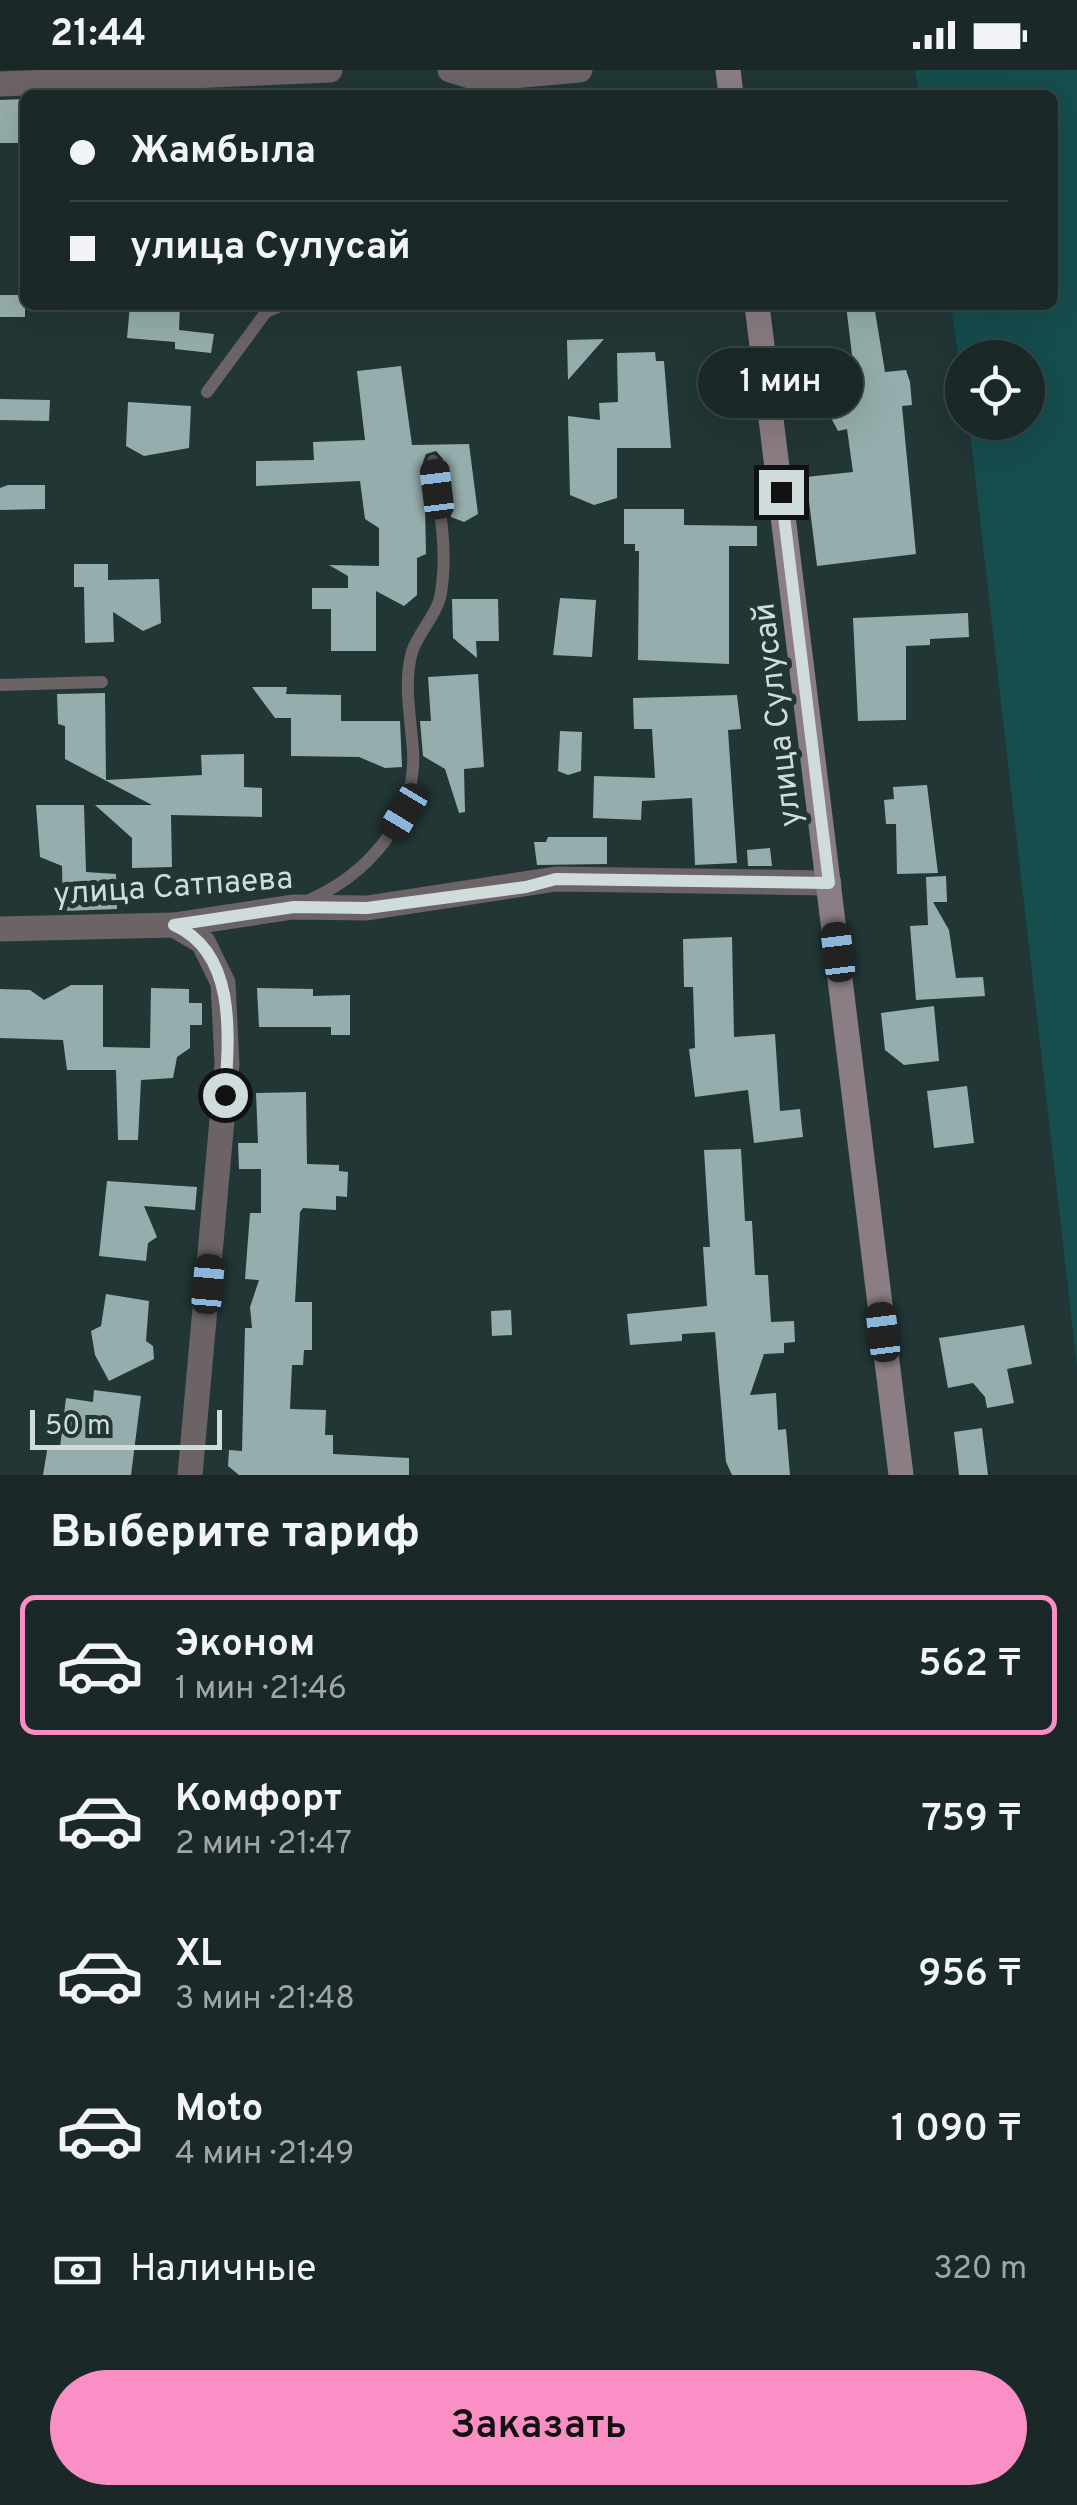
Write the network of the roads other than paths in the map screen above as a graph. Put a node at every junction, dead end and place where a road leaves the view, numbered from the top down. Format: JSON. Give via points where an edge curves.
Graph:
{"nodes":[{"id":1,"x":330,"y":70,"type":"edge"},
{"id":2,"x":450,"y":70,"type":"edge"},
{"id":3,"x":580,"y":70,"type":"edge"},
{"id":4,"x":0,"y":84,"type":"edge"},
{"id":5,"x":477,"y":86,"type":"edge"},
{"id":6,"x":271,"y":310,"type":"edge"},
{"id":7,"x":759,"y":310,"type":"edge"},
{"id":8,"x":207,"y":392,"type":"dead end"},
{"id":9,"x":434,"y":461,"type":"dead end"},
{"id":10,"x":102,"y":682,"type":"dead end"},
{"id":11,"x":0,"y":685,"type":"edge"},
{"id":12,"x":829,"y":883,"type":"junction"},
{"id":13,"x":294,"y":907,"type":"junction"},
{"id":14,"x":174,"y":925,"type":"junction"},
{"id":15,"x":0,"y":929,"type":"edge"},
{"id":16,"x":190,"y":1475,"type":"edge"},
{"id":17,"x":901,"y":1475,"type":"edge"}],
"edges":[{"from":1,"to":4,"type":"street"},
{"from":2,"to":5,"type":"street"},
{"from":3,"to":5,"type":"street"},
{"from":6,"to":8,"type":"lane"},
{"from":7,"to":12,"type":"main road","name":"улица Сулусай"},
{"from":9,"to":13,"type":"lane","via":[[444,546],[439,600],[412,652],[411,793],[394,829],[362,868]]},
{"from":10,"to":11,"type":"lane"},
{"from":12,"to":13,"type":"street","name":"улица Сатпаева","via":[[556,879],[367,908]]},
{"from":12,"to":17,"type":"main road","name":"улица Сулусай"},
{"from":13,"to":14,"type":"street","name":"улица Сатпаева"},
{"from":14,"to":15,"type":"street","name":"улица Сатпаева"},
{"from":14,"to":16,"type":"street","via":[[203,942],[223,983],[227,1064]]}]}
